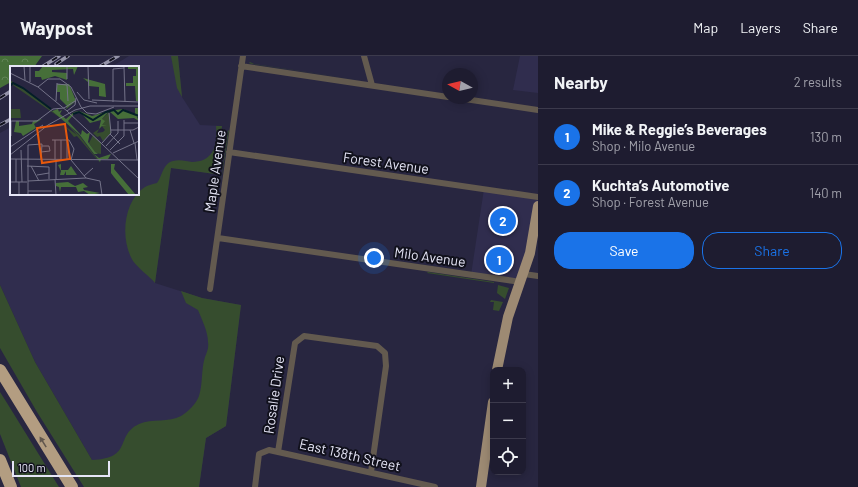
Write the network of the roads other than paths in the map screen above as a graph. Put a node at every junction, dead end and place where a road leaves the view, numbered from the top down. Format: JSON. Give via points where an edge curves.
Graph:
{"nodes":[{"id":1,"x":243,"y":56,"type":"edge"},
{"id":2,"x":364,"y":56,"type":"edge"},
{"id":3,"x":241,"y":66,"type":"junction"},
{"id":4,"x":372,"y":86,"type":"junction"},
{"id":5,"x":442,"y":96,"type":"edge"},
{"id":6,"x":478,"y":101,"type":"edge"},
{"id":7,"x":538,"y":110,"type":"edge"},
{"id":8,"x":230,"y":152,"type":"junction"},
{"id":9,"x":538,"y":198,"type":"edge"},
{"id":10,"x":538,"y":206,"type":"edge"},
{"id":11,"x":218,"y":238,"type":"junction"},
{"id":12,"x":538,"y":276,"type":"edge"},
{"id":13,"x":522,"y":278,"type":"junction"},
{"id":14,"x":210,"y":289,"type":"dead end"},
{"id":15,"x":498,"y":367,"type":"edge"},
{"id":16,"x":0,"y":370,"type":"edge"},
{"id":17,"x":493,"y":403,"type":"edge"},
{"id":18,"x":278,"y":452,"type":"junction"},
{"id":19,"x":0,"y":460,"type":"edge"},
{"id":20,"x":372,"y":472,"type":"junction"},
{"id":21,"x":11,"y":487,"type":"edge"},
{"id":22,"x":72,"y":487,"type":"edge"},
{"id":23,"x":255,"y":487,"type":"edge"},
{"id":24,"x":435,"y":487,"type":"edge"},
{"id":25,"x":481,"y":487,"type":"edge"}],
"edges":[{"from":1,"to":3,"type":"street","name":"Maple Avenue"},
{"from":2,"to":4,"type":"street"},
{"from":3,"to":4,"type":"street"},
{"from":3,"to":8,"type":"street","name":"Maple Avenue"},
{"from":4,"to":5,"type":"street"},
{"from":6,"to":7,"type":"street"},
{"from":8,"to":9,"type":"street","name":"Forest Avenue"},
{"from":8,"to":11,"type":"street","name":"Maple Avenue"},
{"from":10,"to":13,"type":"main road","via":[[534,234]]},
{"from":11,"to":13,"type":"street","name":"Milo Avenue"},
{"from":11,"to":14,"type":"street","name":"Maple Avenue"},
{"from":12,"to":13,"type":"street","name":"Milo Avenue"},
{"from":13,"to":15,"type":"main road","via":[[506,322]]},
{"from":22,"to":16,"type":"highway","one_way":true},
{"from":17,"to":25,"type":"main road"},
{"from":18,"to":20,"type":"street","name":"East 138th Street"},
{"from":18,"to":20,"type":"street","name":"Rosalie Drive","via":[[295,343],[304,336],[377,346],[385,353],[386,366]]},
{"from":18,"to":23,"type":"street","name":"East 138th Street","via":[[269,450],[259,454]]},
{"from":19,"to":21,"type":"highway"},
{"from":20,"to":24,"type":"street","name":"East 138th Street"}]}
